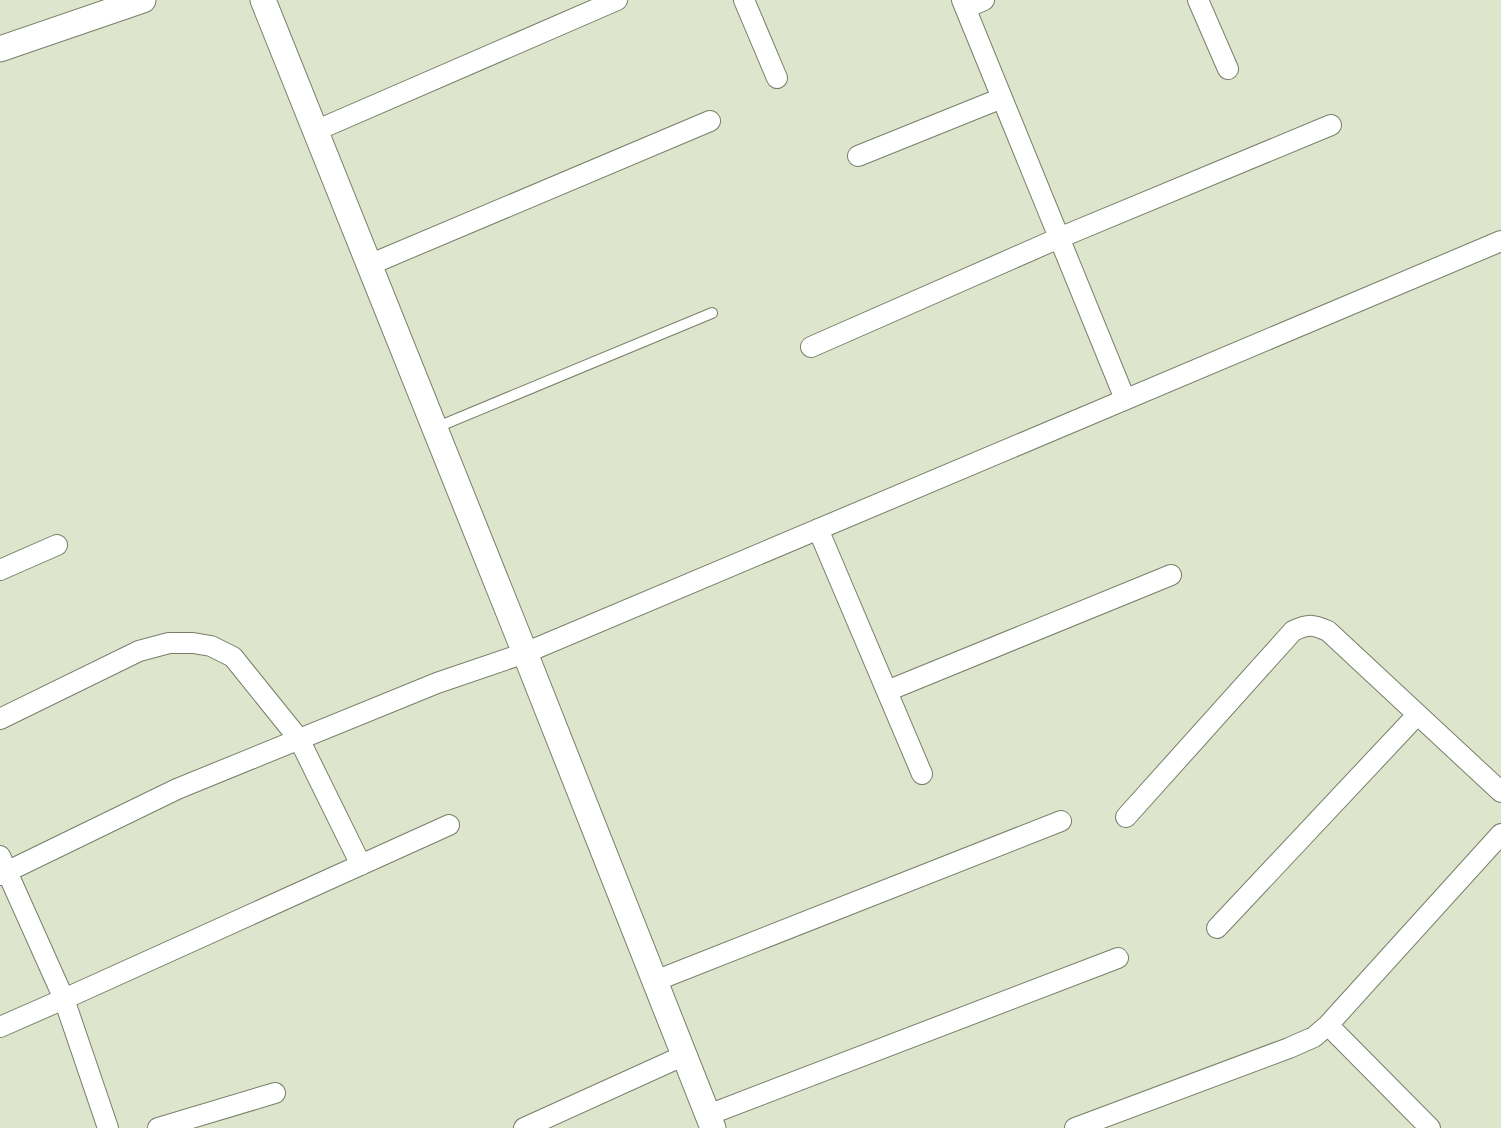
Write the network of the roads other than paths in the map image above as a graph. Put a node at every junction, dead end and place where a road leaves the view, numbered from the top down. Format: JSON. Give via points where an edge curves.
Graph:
{"nodes":[{"id":1,"x":142,"y":0,"type":"edge"},
{"id":2,"x":263,"y":0,"type":"edge"},
{"id":3,"x":617,"y":0,"type":"edge"},
{"id":4,"x":744,"y":0,"type":"edge"},
{"id":5,"x":984,"y":0,"type":"edge"},
{"id":6,"x":1198,"y":0,"type":"edge"},
{"id":7,"x":964,"y":4,"type":"edge"},
{"id":8,"x":0,"y":49,"type":"edge"},
{"id":9,"x":1228,"y":69,"type":"dead end"},
{"id":10,"x":777,"y":78,"type":"dead end"},
{"id":11,"x":1002,"y":98,"type":"junction"},
{"id":12,"x":710,"y":121,"type":"dead end"},
{"id":13,"x":1331,"y":125,"type":"dead end"},
{"id":14,"x":315,"y":130,"type":"junction"},
{"id":15,"x":858,"y":156,"type":"dead end"},
{"id":16,"x":1059,"y":238,"type":"junction"},
{"id":17,"x":1500,"y":244,"type":"edge"},
{"id":18,"x":369,"y":265,"type":"junction"},
{"id":19,"x":712,"y":313,"type":"dead end"},
{"id":20,"x":811,"y":347,"type":"dead end"},
{"id":21,"x":1125,"y":399,"type":"junction"},
{"id":22,"x":435,"y":428,"type":"junction"},
{"id":23,"x":818,"y":529,"type":"junction"},
{"id":24,"x":57,"y":545,"type":"dead end"},
{"id":25,"x":0,"y":570,"type":"edge"},
{"id":26,"x":1172,"y":575,"type":"dead end"},
{"id":27,"x":525,"y":653,"type":"junction"},
{"id":28,"x":887,"y":690,"type":"junction"},
{"id":29,"x":1417,"y":714,"type":"junction"},
{"id":30,"x":0,"y":719,"type":"edge"},
{"id":31,"x":299,"y":739,"type":"junction"},
{"id":32,"x":922,"y":774,"type":"dead end"},
{"id":33,"x":1501,"y":792,"type":"edge"},
{"id":34,"x":1126,"y":817,"type":"dead end"},
{"id":35,"x":1061,"y":821,"type":"dead end"},
{"id":36,"x":448,"y":825,"type":"dead end"},
{"id":37,"x":1501,"y":834,"type":"edge"},
{"id":38,"x":361,"y":865,"type":"junction"},
{"id":39,"x":2,"y":868,"type":"edge"},
{"id":40,"x":1217,"y":928,"type":"dead end"},
{"id":41,"x":1118,"y":958,"type":"dead end"},
{"id":42,"x":655,"y":981,"type":"junction"},
{"id":43,"x":64,"y":999,"type":"junction"},
{"id":44,"x":1328,"y":1025,"type":"junction"},
{"id":45,"x":0,"y":1027,"type":"edge"},
{"id":46,"x":685,"y":1055,"type":"junction"},
{"id":47,"x":275,"y":1093,"type":"dead end"},
{"id":48,"x":711,"y":1122,"type":"edge"},
{"id":49,"x":108,"y":1128,"type":"edge"},
{"id":50,"x":158,"y":1128,"type":"edge"},
{"id":51,"x":524,"y":1128,"type":"edge"},
{"id":52,"x":1075,"y":1128,"type":"edge"},
{"id":53,"x":1430,"y":1128,"type":"edge"}],
"edges":[{"from":1,"to":8,"type":"street"},
{"from":2,"to":14,"type":"street"},
{"from":3,"to":14,"type":"street"},
{"from":4,"to":10,"type":"street"},
{"from":5,"to":7,"type":"street"},
{"from":6,"to":9,"type":"street"},
{"from":7,"to":11,"type":"street"},
{"from":11,"to":15,"type":"street"},
{"from":11,"to":16,"type":"street"},
{"from":12,"to":18,"type":"street"},
{"from":13,"to":16,"type":"street"},
{"from":14,"to":18,"type":"street"},
{"from":16,"to":20,"type":"street"},
{"from":16,"to":21,"type":"street"},
{"from":17,"to":21,"type":"street"},
{"from":18,"to":22,"type":"street"},
{"from":19,"to":22,"type":"lane"},
{"from":21,"to":23,"type":"street"},
{"from":22,"to":27,"type":"street"},
{"from":23,"to":27,"type":"street"},
{"from":23,"to":28,"type":"street"},
{"from":24,"to":25,"type":"street"},
{"from":26,"to":28,"type":"street"},
{"from":27,"to":31,"type":"street","via":[[437,683]]},
{"from":27,"to":42,"type":"street"},
{"from":28,"to":32,"type":"street"},
{"from":29,"to":33,"type":"street"},
{"from":29,"to":34,"type":"street","via":[[1328,632],[1315,625],[1302,627],[1292,631]]},
{"from":29,"to":40,"type":"street"},
{"from":30,"to":31,"type":"street","via":[[139,651],[169,643],[194,643],[211,646],[232,657]]},
{"from":31,"to":38,"type":"street"},
{"from":31,"to":39,"type":"street","via":[[177,789]]},
{"from":35,"to":42,"type":"street"},
{"from":36,"to":38,"type":"street"},
{"from":37,"to":44,"type":"street"},
{"from":38,"to":43,"type":"street"},
{"from":39,"to":43,"type":"street"},
{"from":41,"to":48,"type":"street"},
{"from":42,"to":46,"type":"street"},
{"from":43,"to":45,"type":"street"},
{"from":43,"to":49,"type":"street"},
{"from":44,"to":52,"type":"street","via":[[1314,1037],[1290,1048]]},
{"from":44,"to":53,"type":"street"},
{"from":46,"to":48,"type":"street"},
{"from":46,"to":51,"type":"street"},
{"from":47,"to":50,"type":"street"}]}
